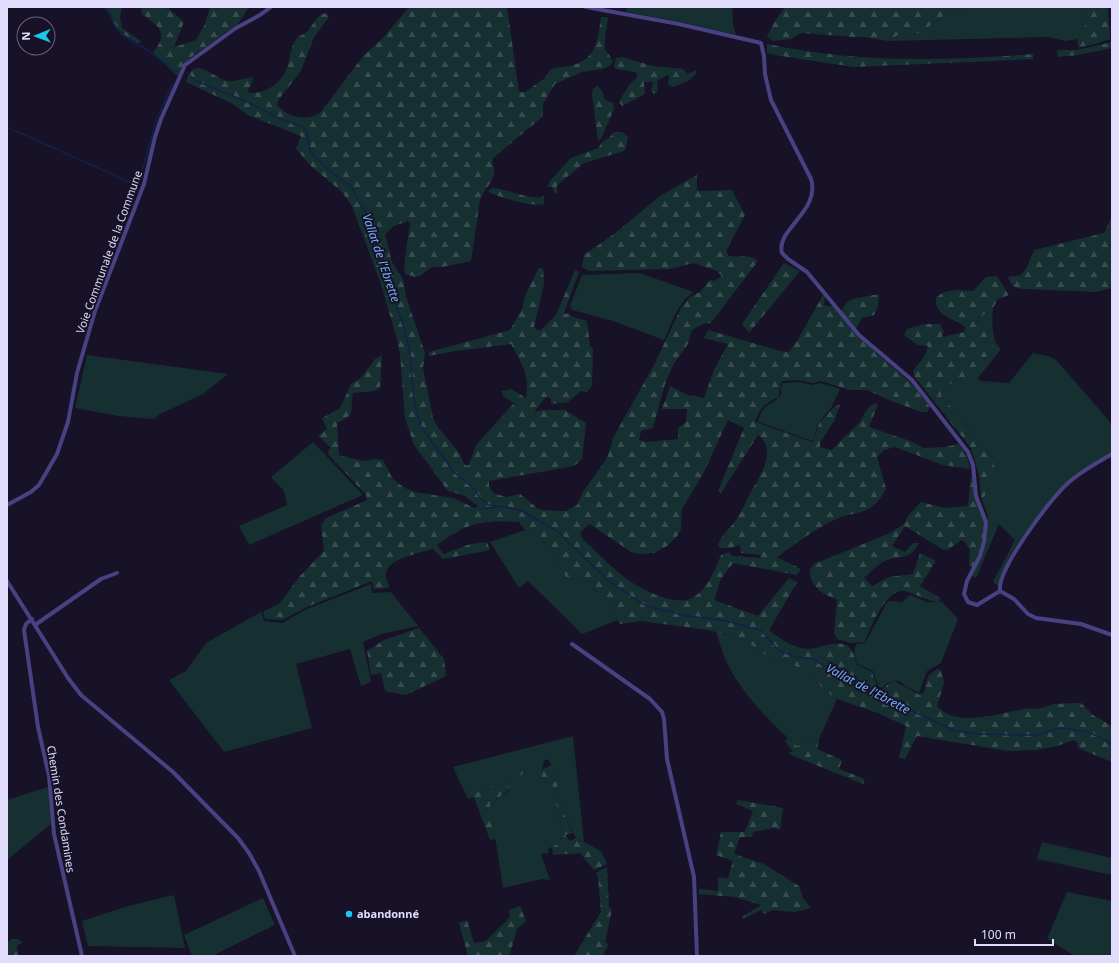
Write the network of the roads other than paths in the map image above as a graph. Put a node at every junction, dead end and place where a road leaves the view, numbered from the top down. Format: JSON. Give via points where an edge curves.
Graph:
{"nodes":[{"id":1,"x":271,"y":7,"type":"edge"},
{"id":2,"x":586,"y":7,"type":"edge"},
{"id":3,"x":1112,"y":454,"type":"edge"},
{"id":4,"x":7,"y":505,"type":"edge"},
{"id":5,"x":117,"y":573,"type":"dead end"},
{"id":6,"x":7,"y":581,"type":"edge"},
{"id":7,"x":1000,"y":591,"type":"junction"},
{"id":8,"x":32,"y":619,"type":"junction"},
{"id":9,"x":35,"y":625,"type":"junction"},
{"id":10,"x":1112,"y":635,"type":"edge"},
{"id":11,"x":572,"y":644,"type":"dead end"},
{"id":12,"x":82,"y":956,"type":"edge"},
{"id":13,"x":295,"y":956,"type":"edge"},
{"id":14,"x":697,"y":956,"type":"edge"}],
"edges":[{"from":1,"to":4,"type":"street","name":"Voie Communale de la Commune","via":[[185,65],[161,119],[144,184],[95,311],[77,373],[68,422],[57,454],[39,485]]},
{"from":2,"to":7,"type":"street","via":[[761,42],[771,100],[805,166],[814,190],[808,206],[783,241],[782,253],[807,272],[859,335],[912,380],[965,446],[973,465],[976,496],[986,529],[980,556],[964,590],[964,598],[977,605]]},
{"from":3,"to":7,"type":"street","via":[[1069,482],[1056,496],[1015,551]]},
{"from":5,"to":9,"type":"street","via":[[101,579]]},
{"from":6,"to":8,"type":"street"},
{"from":7,"to":10,"type":"street","via":[[1014,598],[1028,614],[1036,618],[1081,624]]},
{"from":8,"to":9,"type":"street"},
{"from":8,"to":12,"type":"street","name":"Chemin des Condamines","via":[[24,630],[38,727],[49,776],[54,834]]},
{"from":9,"to":13,"type":"street","via":[[81,695],[173,772],[238,838],[258,871]]},
{"from":11,"to":14,"type":"street","via":[[650,700],[662,712],[667,759],[694,877]]}]}
